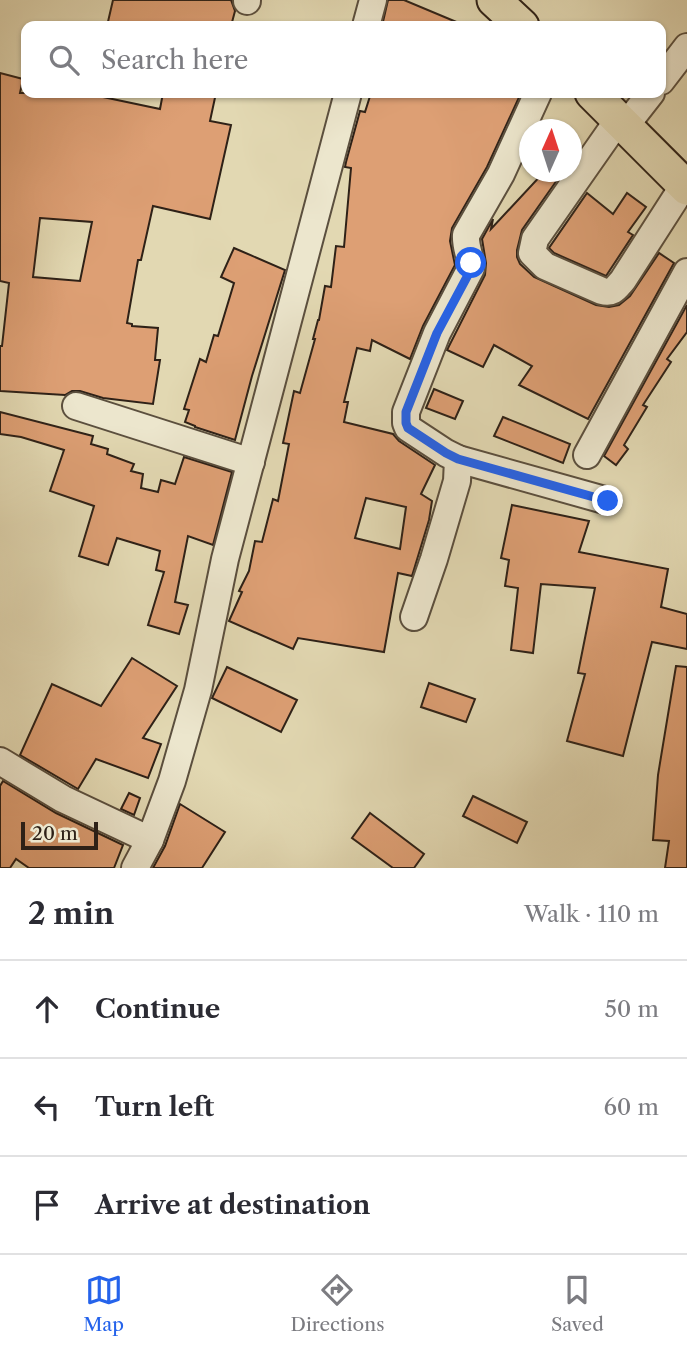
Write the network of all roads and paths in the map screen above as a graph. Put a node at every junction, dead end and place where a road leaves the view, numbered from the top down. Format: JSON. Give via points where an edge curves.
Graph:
{"nodes":[{"id":1,"x":373,"y":0,"type":"edge"},
{"id":2,"x":494,"y":0,"type":"edge"},
{"id":3,"x":367,"y":21,"type":"edge"},
{"id":4,"x":517,"y":21,"type":"edge"},
{"id":5,"x":687,"y":47,"type":"edge"},
{"id":6,"x":666,"y":74,"type":"edge"},
{"id":7,"x":347,"y":98,"type":"edge"},
{"id":8,"x":536,"y":98,"type":"edge"},
{"id":9,"x":597,"y":98,"type":"edge"},
{"id":10,"x":647,"y":98,"type":"edge"},
{"id":11,"x":622,"y":122,"type":"junction"},
{"id":12,"x":686,"y":187,"type":"edge"},
{"id":13,"x":687,"y":272,"type":"edge"},
{"id":14,"x":76,"y":406,"type":"dead end"},
{"id":15,"x":587,"y":455,"type":"dead end"},
{"id":16,"x":458,"y":459,"type":"junction"},
{"id":17,"x":251,"y":462,"type":"junction"},
{"id":18,"x":608,"y":501,"type":"dead end"},
{"id":19,"x":414,"y":617,"type":"dead end"},
{"id":20,"x":0,"y":761,"type":"edge"},
{"id":21,"x":150,"y":841,"type":"junction"},
{"id":22,"x":135,"y":868,"type":"edge"}],
"edges":[{"from":1,"to":3,"type":"street"},
{"from":2,"to":4,"type":"main road"},
{"from":5,"to":6,"type":"street"},
{"from":7,"to":17,"type":"street"},
{"from":8,"to":16,"type":"street","via":[[466,235],[471,268],[437,333],[406,412],[408,428]]},
{"from":9,"to":11,"type":"main road"},
{"from":10,"to":11,"type":"street"},
{"from":11,"to":12,"type":"main road"},
{"from":11,"to":12,"type":"street","via":[[535,239],[532,253],[545,266],[612,291]]},
{"from":13,"to":15,"type":"street"},
{"from":14,"to":17,"type":"street"},
{"from":16,"to":18,"type":"street"},
{"from":16,"to":19,"type":"street","via":[[457,481]]},
{"from":17,"to":21,"type":"street","via":[[194,701]]},
{"from":20,"to":21,"type":"street","via":[[63,799]]},
{"from":21,"to":22,"type":"street"}]}
